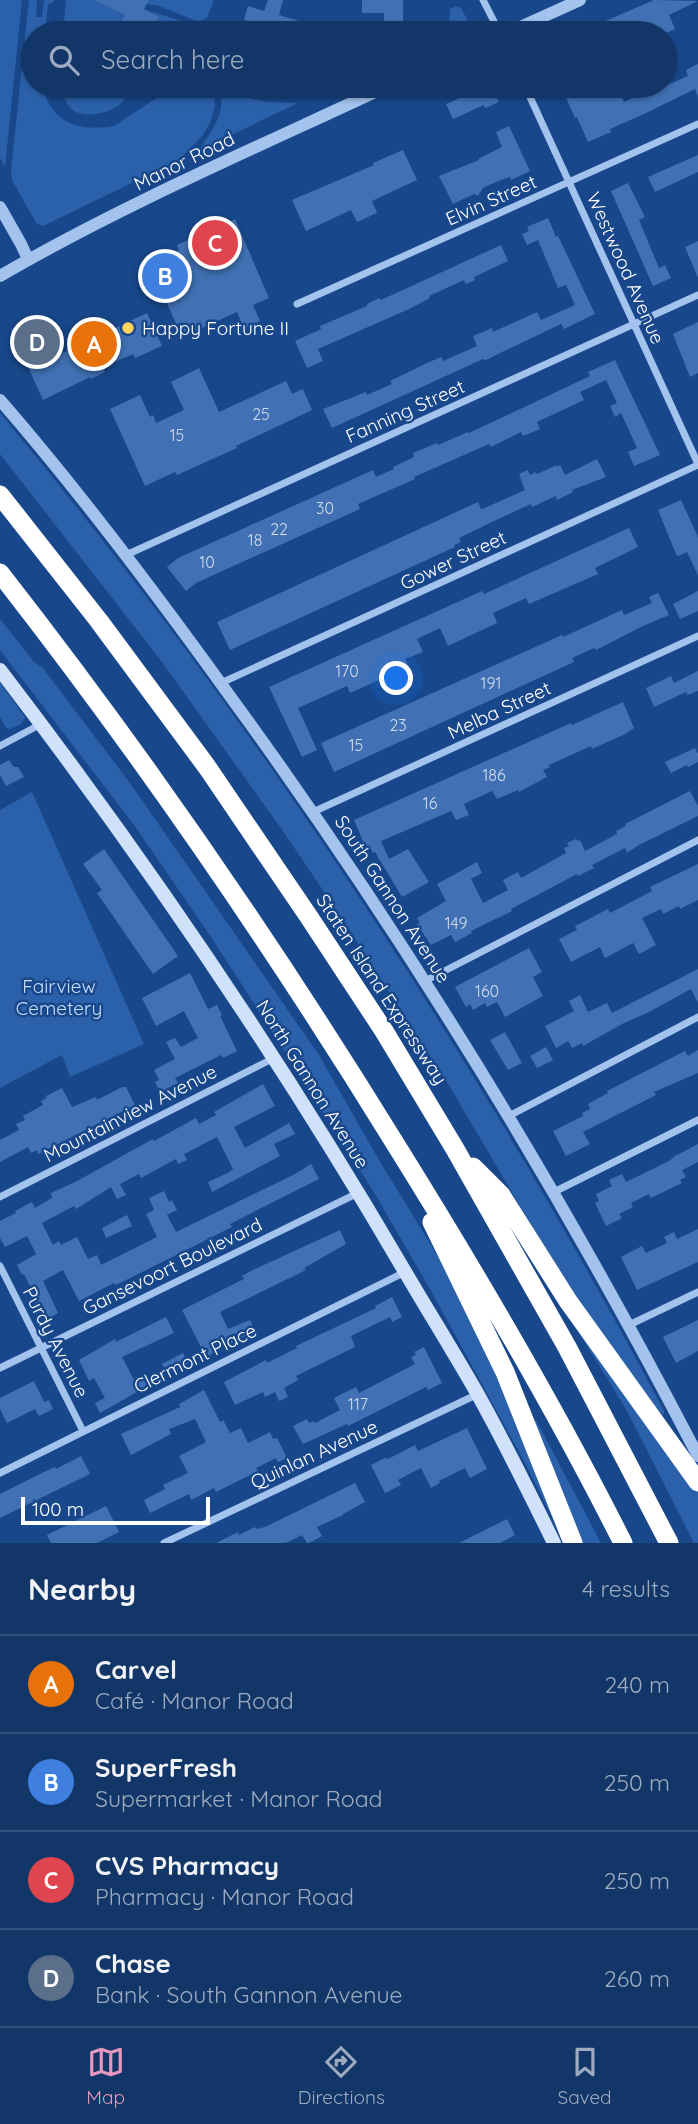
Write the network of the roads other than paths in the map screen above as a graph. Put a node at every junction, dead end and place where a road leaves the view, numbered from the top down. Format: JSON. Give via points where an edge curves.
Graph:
{"nodes":[{"id":1,"x":483,"y":0,"type":"edge"},
{"id":2,"x":580,"y":0,"type":"edge"},
{"id":3,"x":494,"y":21,"type":"edge"},
{"id":4,"x":533,"y":21,"type":"edge"},
{"id":5,"x":363,"y":98,"type":"edge"},
{"id":6,"x":531,"y":98,"type":"edge"},
{"id":7,"x":698,"y":124,"type":"edge"},
{"id":8,"x":570,"y":182,"type":"junction"},
{"id":9,"x":0,"y":207,"type":"edge"},
{"id":10,"x":28,"y":260,"type":"junction"},
{"id":11,"x":0,"y":276,"type":"edge"},
{"id":12,"x":698,"y":295,"type":"edge"},
{"id":13,"x":297,"y":304,"type":"dead end"},
{"id":14,"x":634,"y":324,"type":"junction"},
{"id":15,"x":0,"y":400,"type":"edge"},
{"id":16,"x":698,"y":465,"type":"edge"},
{"id":17,"x":0,"y":495,"type":"edge"},
{"id":18,"x":125,"y":555,"type":"junction"},
{"id":19,"x":0,"y":573,"type":"edge"},
{"id":20,"x":698,"y":636,"type":"edge"},
{"id":21,"x":0,"y":670,"type":"edge"},
{"id":22,"x":221,"y":683,"type":"junction"},
{"id":23,"x":41,"y":724,"type":"junction"},
{"id":24,"x":1,"y":742,"type":"edge"},
{"id":25,"x":313,"y":812,"type":"junction"},
{"id":26,"x":698,"y":840,"type":"edge"},
{"id":27,"x":425,"y":981,"type":"junction"},
{"id":28,"x":698,"y":1017,"type":"edge"},
{"id":29,"x":274,"y":1058,"type":"junction"},
{"id":30,"x":509,"y":1116,"type":"junction"},
{"id":31,"x":698,"y":1120,"type":"edge"},
{"id":32,"x":395,"y":1142,"type":"junction"},
{"id":33,"x":455,"y":1149,"type":"junction"},
{"id":34,"x":554,"y":1192,"type":"junction"},
{"id":35,"x":359,"y":1193,"type":"junction"},
{"id":36,"x":0,"y":1197,"type":"edge"},
{"id":37,"x":0,"y":1266,"type":"edge"},
{"id":38,"x":405,"y":1272,"type":"junction"},
{"id":39,"x":698,"y":1292,"type":"edge"},
{"id":40,"x":629,"y":1325,"type":"junction"},
{"id":41,"x":40,"y":1348,"type":"junction"},
{"id":42,"x":0,"y":1368,"type":"edge"},
{"id":43,"x":478,"y":1394,"type":"junction"},
{"id":44,"x":83,"y":1432,"type":"junction"},
{"id":45,"x":698,"y":1456,"type":"edge"},
{"id":46,"x":0,"y":1473,"type":"edge"},
{"id":47,"x":698,"y":1482,"type":"edge"},
{"id":48,"x":164,"y":1543,"type":"edge"},
{"id":49,"x":554,"y":1543,"type":"edge"},
{"id":50,"x":573,"y":1543,"type":"edge"},
{"id":51,"x":623,"y":1543,"type":"edge"},
{"id":52,"x":669,"y":1543,"type":"edge"}],
"edges":[{"from":1,"to":3,"type":"street"},
{"from":2,"to":4,"type":"street"},
{"from":5,"to":10,"type":"street","name":"Manor Road"},
{"from":6,"to":8,"type":"street","name":"Westwood Avenue"},
{"from":7,"to":8,"type":"street","name":"Elvin Street"},
{"from":8,"to":13,"type":"street","name":"Elvin Street"},
{"from":8,"to":14,"type":"street","name":"Westwood Avenue"},
{"from":9,"to":10,"type":"street"},
{"from":10,"to":11,"type":"street","name":"Manor Road"},
{"from":12,"to":14,"type":"street","name":"Fanning Street"},
{"from":14,"to":16,"type":"street","name":"Westwood Avenue"},
{"from":14,"to":18,"type":"street","name":"Fanning Street"},
{"from":15,"to":18,"type":"street","name":"South Gannon Avenue"},
{"from":16,"to":22,"type":"street","name":"Gower Street"},
{"from":17,"to":33,"type":"highway","name":"Staten Island Expressway","via":[[246,822],[409,1070]]},
{"from":18,"to":22,"type":"street","name":"South Gannon Avenue"},
{"from":19,"to":32,"type":"highway","via":[[221,873]]},
{"from":20,"to":25,"type":"street","name":"Melba Street"},
{"from":21,"to":23,"type":"main road","name":"North Gannon Avenue"},
{"from":22,"to":25,"type":"street","name":"South Gannon Avenue"},
{"from":23,"to":24,"type":"street"},
{"from":23,"to":29,"type":"main road","name":"North Gannon Avenue","via":[[162,890]]},
{"from":25,"to":27,"type":"street","name":"South Gannon Avenue"},
{"from":26,"to":27,"type":"street"},
{"from":27,"to":30,"type":"street","name":"South Gannon Avenue"},
{"from":28,"to":30,"type":"street"},
{"from":29,"to":35,"type":"main road","name":"North Gannon Avenue"},
{"from":29,"to":36,"type":"street","name":"Mountainview Avenue"},
{"from":30,"to":34,"type":"street","name":"South Gannon Avenue"},
{"from":31,"to":34,"type":"street"},
{"from":32,"to":50,"type":"highway","via":[[494,1348]]},
{"from":32,"to":51,"type":"highway","via":[[512,1337]]},
{"from":33,"to":47,"type":"highway","via":[[501,1195],[568,1301]]},
{"from":33,"to":52,"type":"highway","name":"Staten Island Expressway","via":[[567,1347]]},
{"from":34,"to":40,"type":"street","name":"South Gannon Avenue"},
{"from":35,"to":38,"type":"main road","name":"North Gannon Avenue"},
{"from":35,"to":41,"type":"street","name":"Gansevoort Boulevard"},
{"from":37,"to":41,"type":"street","name":"Purdy Avenue"},
{"from":38,"to":43,"type":"main road","name":"North Gannon Avenue"},
{"from":38,"to":44,"type":"street","name":"Clermont Place"},
{"from":39,"to":40,"type":"street"},
{"from":40,"to":45,"type":"street","name":"South Gannon Avenue"},
{"from":41,"to":42,"type":"street","name":"Gansevoort Boulevard"},
{"from":41,"to":44,"type":"street","name":"Purdy Avenue"},
{"from":43,"to":48,"type":"street","name":"Quinlan Avenue"},
{"from":43,"to":49,"type":"main road","name":"North Gannon Avenue"},
{"from":44,"to":46,"type":"street","name":"Clermont Place"}]}
